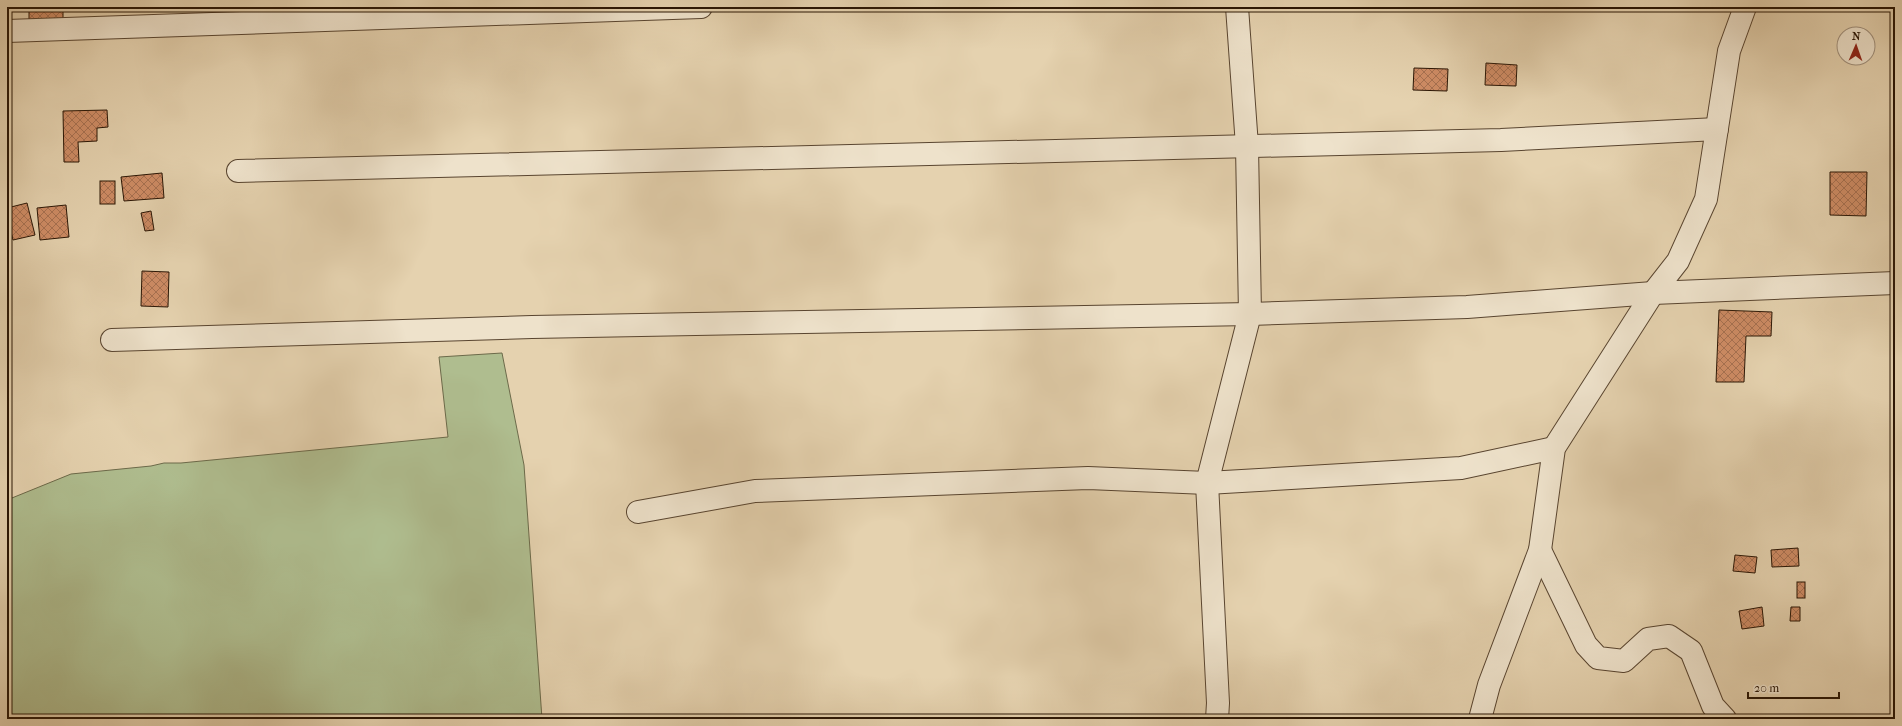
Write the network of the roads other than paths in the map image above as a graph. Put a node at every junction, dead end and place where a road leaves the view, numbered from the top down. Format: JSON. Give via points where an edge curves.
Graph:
{"nodes":[{"id":1,"x":701,"y":7,"type":"edge"},
{"id":2,"x":1237,"y":7,"type":"edge"},
{"id":3,"x":1745,"y":7,"type":"edge"},
{"id":4,"x":7,"y":31,"type":"edge"},
{"id":5,"x":1717,"y":129,"type":"junction"},
{"id":6,"x":1247,"y":146,"type":"junction"},
{"id":7,"x":238,"y":171,"type":"dead end"},
{"id":8,"x":1895,"y":283,"type":"edge"},
{"id":9,"x":1652,"y":293,"type":"junction"},
{"id":10,"x":1250,"y":314,"type":"junction"},
{"id":11,"x":112,"y":340,"type":"dead end"},
{"id":12,"x":1554,"y":448,"type":"junction"},
{"id":13,"x":1207,"y":483,"type":"junction"},
{"id":14,"x":638,"y":512,"type":"dead end"},
{"id":15,"x":1540,"y":550,"type":"junction"},
{"id":16,"x":1217,"y":719,"type":"edge"},
{"id":17,"x":1480,"y":719,"type":"edge"},
{"id":18,"x":1725,"y":719,"type":"edge"}],
"edges":[{"from":1,"to":4,"type":"street"},
{"from":2,"to":6,"type":"street"},
{"from":3,"to":5,"type":"street","via":[[1729,51]]},
{"from":5,"to":6,"type":"street","via":[[1501,140]]},
{"from":5,"to":9,"type":"street","via":[[1706,199],[1678,260]]},
{"from":6,"to":7,"type":"street"},
{"from":6,"to":10,"type":"street"},
{"from":8,"to":9,"type":"street"},
{"from":9,"to":10,"type":"street","via":[[1466,307]]},
{"from":9,"to":12,"type":"street"},
{"from":10,"to":11,"type":"street","via":[[532,326]]},
{"from":10,"to":13,"type":"street"},
{"from":12,"to":13,"type":"street","via":[[1461,468]]},
{"from":12,"to":15,"type":"street"},
{"from":13,"to":14,"type":"street","via":[[1088,478],[755,491]]},
{"from":13,"to":16,"type":"street"},
{"from":15,"to":17,"type":"street","via":[[1489,685]]},
{"from":15,"to":18,"type":"street","via":[[1586,645],[1598,658],[1624,661],[1648,639],[1669,636],[1691,651],[1713,706]]}]}
